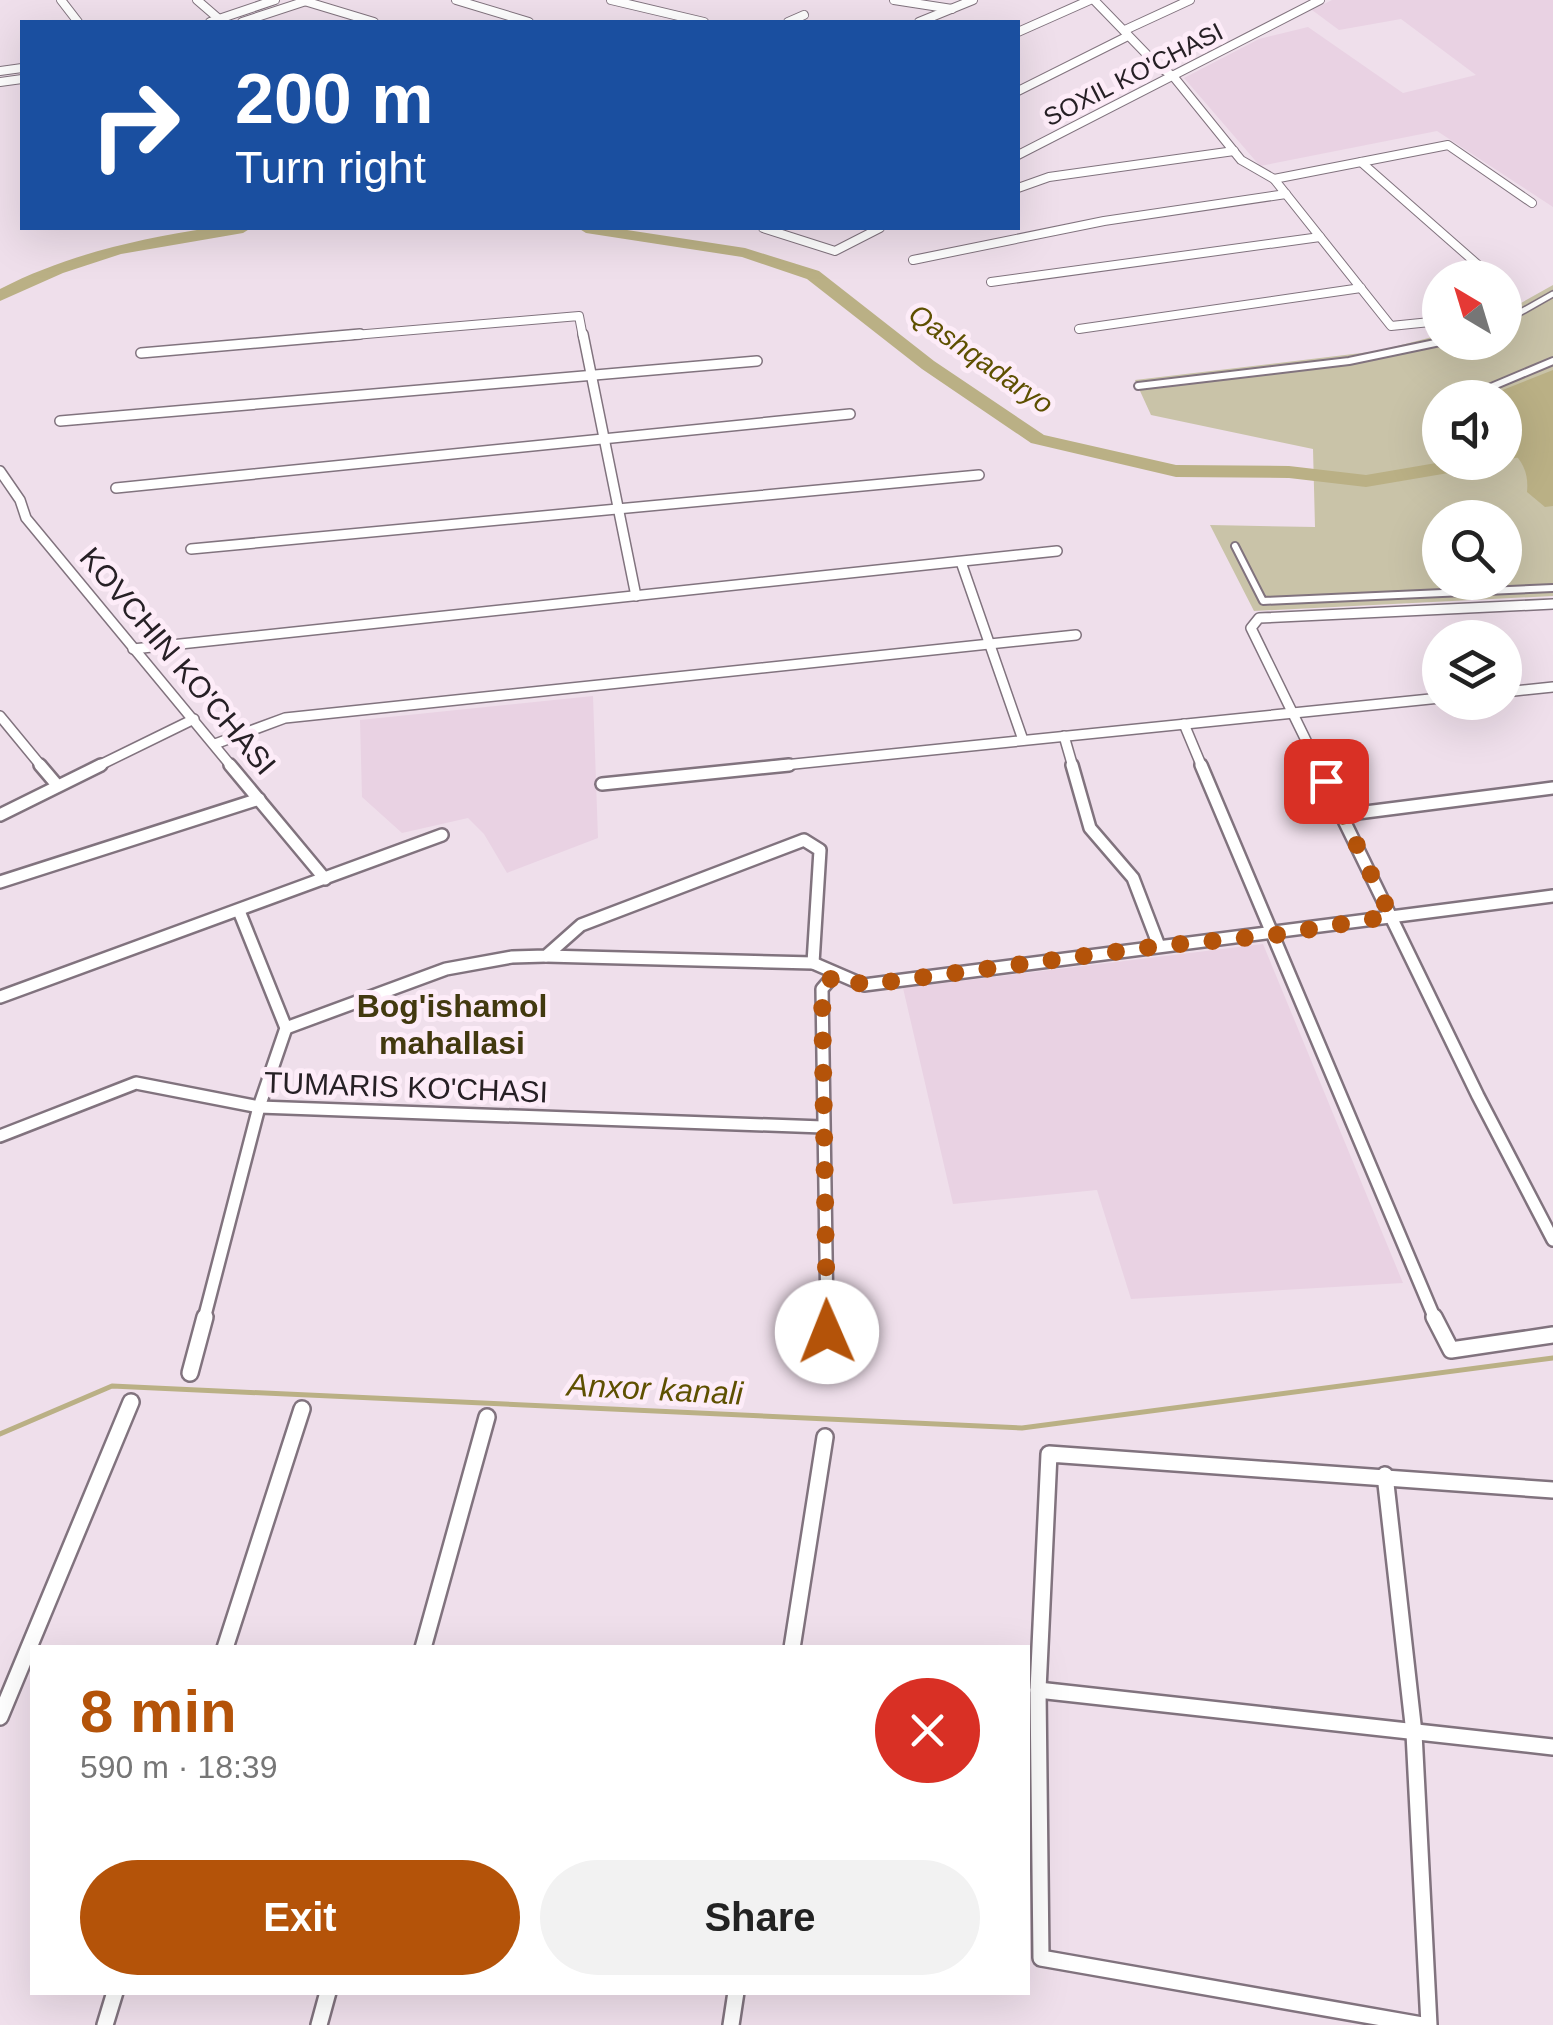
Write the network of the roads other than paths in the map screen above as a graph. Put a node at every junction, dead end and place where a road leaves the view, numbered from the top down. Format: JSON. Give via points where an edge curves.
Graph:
{"nodes":[{"id":1,"x":61,"y":0,"type":"edge"},
{"id":2,"x":197,"y":0,"type":"edge"},
{"id":3,"x":275,"y":0,"type":"edge"},
{"id":4,"x":456,"y":0,"type":"edge"},
{"id":5,"x":611,"y":0,"type":"edge"},
{"id":6,"x":894,"y":0,"type":"edge"},
{"id":7,"x":973,"y":0,"type":"edge"},
{"id":8,"x":1092,"y":0,"type":"edge"},
{"id":9,"x":1190,"y":0,"type":"edge"},
{"id":10,"x":1320,"y":0,"type":"edge"},
{"id":11,"x":305,"y":1,"type":"edge"},
{"id":12,"x":952,"y":9,"type":"junction"},
{"id":13,"x":804,"y":15,"type":"dead end"},
{"id":14,"x":219,"y":19,"type":"junction"},
{"id":15,"x":76,"y":20,"type":"edge"},
{"id":16,"x":216,"y":20,"type":"edge"},
{"id":17,"x":248,"y":20,"type":"edge"},
{"id":18,"x":367,"y":20,"type":"edge"},
{"id":19,"x":523,"y":20,"type":"edge"},
{"id":20,"x":696,"y":20,"type":"edge"},
{"id":21,"x":793,"y":20,"type":"edge"},
{"id":22,"x":924,"y":20,"type":"edge"},
{"id":23,"x":1020,"y":31,"type":"edge"},
{"id":24,"x":1127,"y":33,"type":"junction"},
{"id":25,"x":0,"y":61,"type":"edge"},
{"id":26,"x":2,"y":71,"type":"edge"},
{"id":27,"x":1172,"y":76,"type":"junction"},
{"id":28,"x":1020,"y":90,"type":"edge"},
{"id":29,"x":1234,"y":151,"type":"junction"},
{"id":30,"x":1020,"y":154,"type":"edge"},
{"id":31,"x":1362,"y":162,"type":"junction"},
{"id":32,"x":1274,"y":180,"type":"junction"},
{"id":33,"x":1020,"y":187,"type":"edge"},
{"id":34,"x":1286,"y":194,"type":"junction"},
{"id":35,"x":1532,"y":204,"type":"dead end"},
{"id":36,"x":769,"y":230,"type":"edge"},
{"id":37,"x":876,"y":230,"type":"edge"},
{"id":38,"x":1320,"y":237,"type":"junction"},
{"id":39,"x":913,"y":260,"type":"dead end"},
{"id":40,"x":1473,"y":260,"type":"edge"},
{"id":41,"x":991,"y":282,"type":"dead end"},
{"id":42,"x":1361,"y":288,"type":"junction"},
{"id":43,"x":1553,"y":294,"type":"edge"},
{"id":44,"x":1522,"y":311,"type":"edge"},
{"id":45,"x":1422,"y":323,"type":"edge"},
{"id":46,"x":1079,"y":329,"type":"dead end"},
{"id":47,"x":1422,"y":346,"type":"edge"},
{"id":48,"x":140,"y":353,"type":"dead end"},
{"id":49,"x":757,"y":361,"type":"dead end"},
{"id":50,"x":1553,"y":361,"type":"edge"},
{"id":51,"x":591,"y":375,"type":"junction"},
{"id":52,"x":1508,"y":380,"type":"edge"},
{"id":53,"x":1138,"y":386,"type":"dead end"},
{"id":54,"x":850,"y":414,"type":"dead end"},
{"id":55,"x":60,"y":421,"type":"dead end"},
{"id":56,"x":603,"y":441,"type":"junction"},
{"id":57,"x":0,"y":471,"type":"edge"},
{"id":58,"x":979,"y":475,"type":"dead end"},
{"id":59,"x":116,"y":488,"type":"dead end"},
{"id":60,"x":618,"y":510,"type":"junction"},
{"id":61,"x":1235,"y":546,"type":"dead end"},
{"id":62,"x":191,"y":549,"type":"dead end"},
{"id":63,"x":1057,"y":552,"type":"dead end"},
{"id":64,"x":961,"y":562,"type":"junction"},
{"id":65,"x":1553,"y":588,"type":"edge"},
{"id":66,"x":636,"y":596,"type":"junction"},
{"id":67,"x":1553,"y":604,"type":"edge"},
{"id":68,"x":1076,"y":635,"type":"dead end"},
{"id":69,"x":990,"y":646,"type":"junction"},
{"id":70,"x":133,"y":649,"type":"junction"},
{"id":71,"x":1553,"y":687,"type":"edge"},
{"id":72,"x":1522,"y":690,"type":"edge"},
{"id":73,"x":1422,"y":700,"type":"edge"},
{"id":74,"x":1293,"y":714,"type":"junction"},
{"id":75,"x":0,"y":716,"type":"edge"},
{"id":76,"x":194,"y":719,"type":"junction"},
{"id":77,"x":1184,"y":724,"type":"junction"},
{"id":78,"x":1064,"y":736,"type":"junction"},
{"id":79,"x":1023,"y":740,"type":"junction"},
{"id":80,"x":215,"y":744,"type":"junction"},
{"id":81,"x":602,"y":784,"type":"dead end"},
{"id":82,"x":57,"y":785,"type":"junction"},
{"id":83,"x":1553,"y":788,"type":"edge"},
{"id":84,"x":259,"y":798,"type":"junction"},
{"id":85,"x":0,"y":815,"type":"edge"},
{"id":86,"x":1342,"y":815,"type":"junction"},
{"id":87,"x":442,"y":835,"type":"dead end"},
{"id":88,"x":325,"y":879,"type":"junction"},
{"id":89,"x":0,"y":882,"type":"edge"},
{"id":90,"x":1553,"y":896,"type":"edge"},
{"id":91,"x":240,"y":911,"type":"junction"},
{"id":92,"x":1391,"y":916,"type":"junction"},
{"id":93,"x":1275,"y":935,"type":"junction"},
{"id":94,"x":1159,"y":946,"type":"junction"},
{"id":95,"x":546,"y":956,"type":"junction"},
{"id":96,"x":813,"y":963,"type":"junction"},
{"id":97,"x":835,"y":974,"type":"junction"},
{"id":98,"x":0,"y":997,"type":"edge"},
{"id":99,"x":286,"y":1028,"type":"junction"},
{"id":100,"x":260,"y":1108,"type":"junction"},
{"id":101,"x":822,"y":1127,"type":"junction"},
{"id":102,"x":0,"y":1136,"type":"edge"},
{"id":103,"x":1553,"y":1240,"type":"edge"},
{"id":104,"x":827,"y":1332,"type":"dead end"},
{"id":105,"x":1553,"y":1335,"type":"edge"},
{"id":106,"x":190,"y":1373,"type":"dead end"},
{"id":107,"x":131,"y":1402,"type":"dead end"},
{"id":108,"x":302,"y":1409,"type":"dead end"},
{"id":109,"x":487,"y":1417,"type":"dead end"},
{"id":110,"x":826,"y":1437,"type":"dead end"},
{"id":111,"x":1386,"y":1475,"type":"junction"},
{"id":112,"x":1553,"y":1490,"type":"edge"},
{"id":113,"x":226,"y":1645,"type":"edge"},
{"id":114,"x":424,"y":1645,"type":"edge"},
{"id":115,"x":792,"y":1645,"type":"edge"},
{"id":116,"x":1038,"y":1690,"type":"junction"},
{"id":117,"x":0,"y":1717,"type":"edge"},
{"id":118,"x":1414,"y":1733,"type":"junction"},
{"id":119,"x":1553,"y":1747,"type":"edge"},
{"id":120,"x":114,"y":1995,"type":"edge"},
{"id":121,"x":327,"y":1995,"type":"edge"},
{"id":122,"x":735,"y":1995,"type":"edge"},
{"id":123,"x":105,"y":2025,"type":"edge"},
{"id":124,"x":319,"y":2025,"type":"edge"},
{"id":125,"x":730,"y":2025,"type":"edge"},
{"id":126,"x":1425,"y":2025,"type":"edge"}],
"edges":[{"from":1,"to":15,"type":"street"},
{"from":2,"to":14,"type":"street"},
{"from":3,"to":14,"type":"street"},
{"from":4,"to":19,"type":"street"},
{"from":5,"to":20,"type":"street"},
{"from":6,"to":12,"type":"street"},
{"from":7,"to":12,"type":"street"},
{"from":8,"to":23,"type":"street"},
{"from":8,"to":24,"type":"street"},
{"from":9,"to":24,"type":"street"},
{"from":10,"to":27,"type":"street","name":"SOXIL KO'CHASI"},
{"from":11,"to":17,"type":"street"},
{"from":11,"to":18,"type":"street"},
{"from":12,"to":22,"type":"street"},
{"from":13,"to":21,"type":"street"},
{"from":14,"to":16,"type":"street"},
{"from":24,"to":27,"type":"street"},
{"from":24,"to":28,"type":"street"},
{"from":25,"to":26,"type":"street"},
{"from":27,"to":29,"type":"street"},
{"from":27,"to":30,"type":"street","name":"SOXIL KO'CHASI"},
{"from":29,"to":32,"type":"street"},
{"from":29,"to":33,"type":"street","via":[[1049,177]]},
{"from":31,"to":32,"type":"street"},
{"from":31,"to":35,"type":"street","via":[[1448,145]]},
{"from":31,"to":40,"type":"street"},
{"from":32,"to":34,"type":"street"},
{"from":34,"to":38,"type":"street"},
{"from":34,"to":39,"type":"street","via":[[1104,221]]},
{"from":36,"to":37,"type":"street","via":[[835,251]]},
{"from":38,"to":41,"type":"street"},
{"from":38,"to":42,"type":"street"},
{"from":42,"to":45,"type":"street","via":[[1390,326]]},
{"from":42,"to":46,"type":"street"},
{"from":43,"to":44,"type":"street"},
{"from":47,"to":53,"type":"street"},
{"from":48,"to":51,"type":"street","via":[[579,316]]},
{"from":49,"to":51,"type":"street"},
{"from":50,"to":52,"type":"street"},
{"from":51,"to":55,"type":"street"},
{"from":51,"to":56,"type":"street"},
{"from":54,"to":56,"type":"street"},
{"from":56,"to":59,"type":"street"},
{"from":56,"to":60,"type":"street"},
{"from":57,"to":70,"type":"street","name":"KOVCHIN KO'CHASI","via":[[26,518]]},
{"from":58,"to":60,"type":"street"},
{"from":60,"to":62,"type":"street"},
{"from":60,"to":66,"type":"street"},
{"from":61,"to":65,"type":"street","via":[[1263,601]]},
{"from":63,"to":64,"type":"street"},
{"from":64,"to":66,"type":"street"},
{"from":64,"to":69,"type":"street"},
{"from":66,"to":70,"type":"street"},
{"from":67,"to":74,"type":"street","via":[[1259,618],[1251,628]]},
{"from":68,"to":69,"type":"street"},
{"from":69,"to":79,"type":"street"},
{"from":69,"to":80,"type":"street","via":[[286,718]]},
{"from":70,"to":76,"type":"street","name":"KOVCHIN KO'CHASI"},
{"from":71,"to":72,"type":"street"},
{"from":73,"to":74,"type":"street"},
{"from":74,"to":77,"type":"street"},
{"from":74,"to":86,"type":"street"},
{"from":75,"to":82,"type":"street"},
{"from":76,"to":80,"type":"street","name":"KOVCHIN KO'CHASI"},
{"from":76,"to":82,"type":"street"},
{"from":77,"to":78,"type":"street"},
{"from":77,"to":93,"type":"street"},
{"from":78,"to":79,"type":"street"},
{"from":78,"to":94,"type":"street","via":[[1090,828],[1133,878]]},
{"from":79,"to":81,"type":"street"},
{"from":80,"to":84,"type":"street","name":"KOVCHIN KO'CHASI"},
{"from":82,"to":85,"type":"street"},
{"from":83,"to":86,"type":"street"},
{"from":84,"to":88,"type":"street","name":"KOVCHIN KO'CHASI"},
{"from":84,"to":89,"type":"street"},
{"from":86,"to":92,"type":"street"},
{"from":87,"to":88,"type":"street"},
{"from":88,"to":91,"type":"street"},
{"from":90,"to":92,"type":"street"},
{"from":91,"to":98,"type":"street"},
{"from":91,"to":99,"type":"street"},
{"from":92,"to":93,"type":"street"},
{"from":92,"to":103,"type":"street"},
{"from":93,"to":94,"type":"street"},
{"from":93,"to":105,"type":"street","via":[[1451,1350]]},
{"from":94,"to":97,"type":"street","via":[[864,985]]},
{"from":95,"to":96,"type":"street"},
{"from":95,"to":96,"type":"street","via":[[582,926],[804,840],[820,850]]},
{"from":95,"to":99,"type":"street","via":[[505,954],[465,962]]},
{"from":96,"to":97,"type":"street"},
{"from":97,"to":101,"type":"street","via":[[822,989]]},
{"from":99,"to":100,"type":"street"},
{"from":100,"to":101,"type":"street","name":"TUMARIS KO'CHASI"},
{"from":100,"to":102,"type":"street","name":"TUMARIS KO'CHASI","via":[[136,1083]]},
{"from":100,"to":106,"type":"street"},
{"from":101,"to":104,"type":"street"},
{"from":107,"to":117,"type":"street"},
{"from":108,"to":113,"type":"street"},
{"from":109,"to":114,"type":"street"},
{"from":110,"to":115,"type":"street"},
{"from":111,"to":112,"type":"street"},
{"from":111,"to":116,"type":"street","via":[[1049,1454]]},
{"from":111,"to":118,"type":"street"},
{"from":116,"to":118,"type":"street"},
{"from":116,"to":126,"type":"street","via":[[1041,1958]]},
{"from":118,"to":119,"type":"street"},
{"from":118,"to":126,"type":"street"},
{"from":120,"to":123,"type":"street"},
{"from":121,"to":124,"type":"street"},
{"from":122,"to":125,"type":"street"}]}
